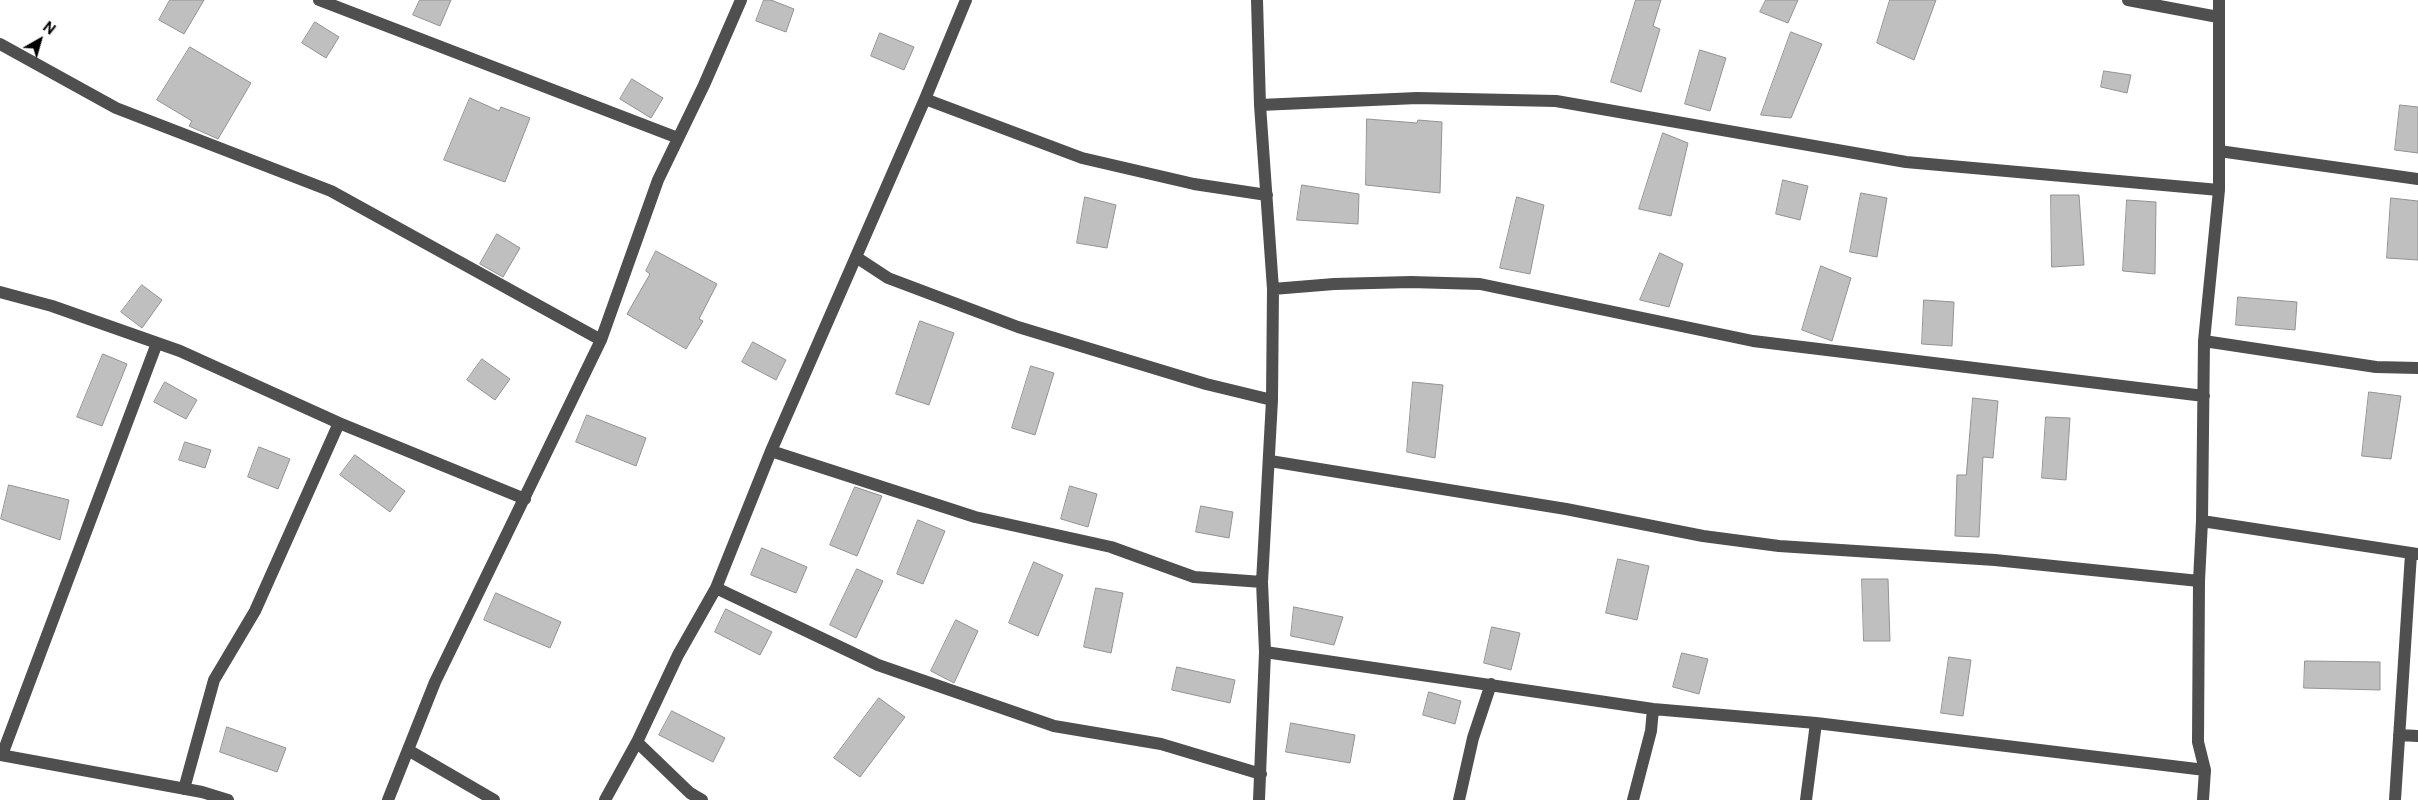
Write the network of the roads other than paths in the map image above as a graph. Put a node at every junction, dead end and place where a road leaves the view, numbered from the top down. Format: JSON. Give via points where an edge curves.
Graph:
{"nodes":[{"id":1,"x":319,"y":0,"type":"edge"},
{"id":2,"x":741,"y":0,"type":"edge"},
{"id":3,"x":966,"y":0,"type":"edge"},
{"id":4,"x":1257,"y":0,"type":"edge"},
{"id":5,"x":2128,"y":0,"type":"edge"},
{"id":6,"x":2219,"y":0,"type":"edge"},
{"id":7,"x":2218,"y":17,"type":"junction"},
{"id":8,"x":0,"y":44,"type":"edge"},
{"id":9,"x":925,"y":99,"type":"junction"},
{"id":10,"x":1260,"y":105,"type":"junction"},
{"id":11,"x":678,"y":138,"type":"junction"},
{"id":12,"x":2219,"y":151,"type":"junction"},
{"id":13,"x":2418,"y":179,"type":"edge"},
{"id":14,"x":2219,"y":190,"type":"junction"},
{"id":15,"x":1267,"y":195,"type":"junction"},
{"id":16,"x":856,"y":257,"type":"junction"},
{"id":17,"x":1273,"y":289,"type":"junction"},
{"id":18,"x":0,"y":292,"type":"edge"},
{"id":19,"x":601,"y":340,"type":"junction"},
{"id":20,"x":2204,"y":341,"type":"junction"},
{"id":21,"x":157,"y":344,"type":"junction"},
{"id":22,"x":2418,"y":368,"type":"edge"},
{"id":23,"x":2204,"y":396,"type":"junction"},
{"id":24,"x":1272,"y":400,"type":"junction"},
{"id":25,"x":339,"y":423,"type":"junction"},
{"id":26,"x":771,"y":451,"type":"junction"},
{"id":27,"x":1270,"y":461,"type":"junction"},
{"id":28,"x":524,"y":500,"type":"junction"},
{"id":29,"x":2202,"y":521,"type":"junction"},
{"id":30,"x":2415,"y":554,"type":"edge"},
{"id":31,"x":2199,"y":581,"type":"junction"},
{"id":32,"x":1262,"y":582,"type":"junction"},
{"id":33,"x":716,"y":588,"type":"junction"},
{"id":34,"x":1265,"y":652,"type":"junction"},
{"id":35,"x":1491,"y":684,"type":"junction"},
{"id":36,"x":1653,"y":709,"type":"junction"},
{"id":37,"x":1816,"y":723,"type":"junction"},
{"id":38,"x":2399,"y":735,"type":"junction"},
{"id":39,"x":2418,"y":736,"type":"edge"},
{"id":40,"x":638,"y":742,"type":"junction"},
{"id":41,"x":408,"y":750,"type":"junction"},
{"id":42,"x":1,"y":755,"type":"edge"},
{"id":43,"x":2205,"y":770,"type":"junction"},
{"id":44,"x":1261,"y":774,"type":"junction"},
{"id":45,"x":184,"y":789,"type":"junction"},
{"id":46,"x":228,"y":800,"type":"edge"},
{"id":47,"x":388,"y":800,"type":"edge"},
{"id":48,"x":494,"y":800,"type":"edge"},
{"id":49,"x":605,"y":800,"type":"edge"},
{"id":50,"x":702,"y":800,"type":"edge"},
{"id":51,"x":1259,"y":800,"type":"edge"},
{"id":52,"x":1459,"y":800,"type":"edge"},
{"id":53,"x":1633,"y":800,"type":"edge"},
{"id":54,"x":1806,"y":800,"type":"edge"},
{"id":55,"x":2203,"y":800,"type":"edge"},
{"id":56,"x":2395,"y":800,"type":"edge"}],
"edges":[{"from":1,"to":11,"type":"street"},
{"from":2,"to":11,"type":"street"},
{"from":3,"to":9,"type":"street"},
{"from":4,"to":10,"type":"street"},
{"from":5,"to":7,"type":"street"},
{"from":6,"to":7,"type":"street"},
{"from":7,"to":12,"type":"street"},
{"from":8,"to":19,"type":"street","via":[[116,108],[331,191]]},
{"from":9,"to":15,"type":"street","via":[[1082,158],[1194,184]]},
{"from":9,"to":16,"type":"street"},
{"from":10,"to":14,"type":"street","via":[[1417,98],[1556,101],[1906,162]]},
{"from":10,"to":15,"type":"street"},
{"from":11,"to":19,"type":"street","via":[[658,180]]},
{"from":12,"to":13,"type":"street"},
{"from":12,"to":14,"type":"street"},
{"from":14,"to":20,"type":"street"},
{"from":15,"to":17,"type":"street"},
{"from":16,"to":24,"type":"street","via":[[888,278],[1018,327],[1206,384]]},
{"from":16,"to":26,"type":"street"},
{"from":17,"to":23,"type":"street","via":[[1411,282],[1480,284],[1753,341]]},
{"from":17,"to":24,"type":"street"},
{"from":18,"to":21,"type":"street","via":[[52,306]]},
{"from":19,"to":28,"type":"street"},
{"from":20,"to":22,"type":"street","via":[[2376,367]]},
{"from":20,"to":23,"type":"street"},
{"from":21,"to":25,"type":"street","via":[[237,375]]},
{"from":21,"to":42,"type":"street"},
{"from":23,"to":29,"type":"street"},
{"from":24,"to":27,"type":"street"},
{"from":25,"to":28,"type":"street"},
{"from":25,"to":45,"type":"street","via":[[255,611],[214,680]]},
{"from":26,"to":32,"type":"street","via":[[975,517],[1111,547],[1194,577]]},
{"from":26,"to":33,"type":"street"},
{"from":27,"to":31,"type":"street","via":[[1566,509],[1703,536],[1779,546],[1995,560]]},
{"from":27,"to":32,"type":"street"},
{"from":28,"to":41,"type":"street","via":[[435,682]]},
{"from":29,"to":30,"type":"street"},
{"from":29,"to":31,"type":"street"},
{"from":30,"to":38,"type":"street"},
{"from":31,"to":43,"type":"street","via":[[2198,742]]},
{"from":32,"to":34,"type":"street"},
{"from":33,"to":40,"type":"street","via":[[678,655]]},
{"from":33,"to":44,"type":"street","via":[[878,665],[1054,726],[1161,744]]},
{"from":34,"to":35,"type":"street"},
{"from":34,"to":44,"type":"street"},
{"from":35,"to":36,"type":"street"},
{"from":35,"to":52,"type":"street","via":[[1472,738]]},
{"from":36,"to":37,"type":"street"},
{"from":36,"to":53,"type":"street","via":[[1651,731]]},
{"from":37,"to":43,"type":"street"},
{"from":37,"to":54,"type":"street"},
{"from":38,"to":39,"type":"street"},
{"from":38,"to":56,"type":"street"},
{"from":40,"to":49,"type":"street"},
{"from":40,"to":50,"type":"street","via":[[690,793]]},
{"from":41,"to":47,"type":"street"},
{"from":41,"to":48,"type":"street"},
{"from":42,"to":45,"type":"street"},
{"from":43,"to":55,"type":"street"},
{"from":44,"to":51,"type":"street"},
{"from":45,"to":46,"type":"street"}]}
